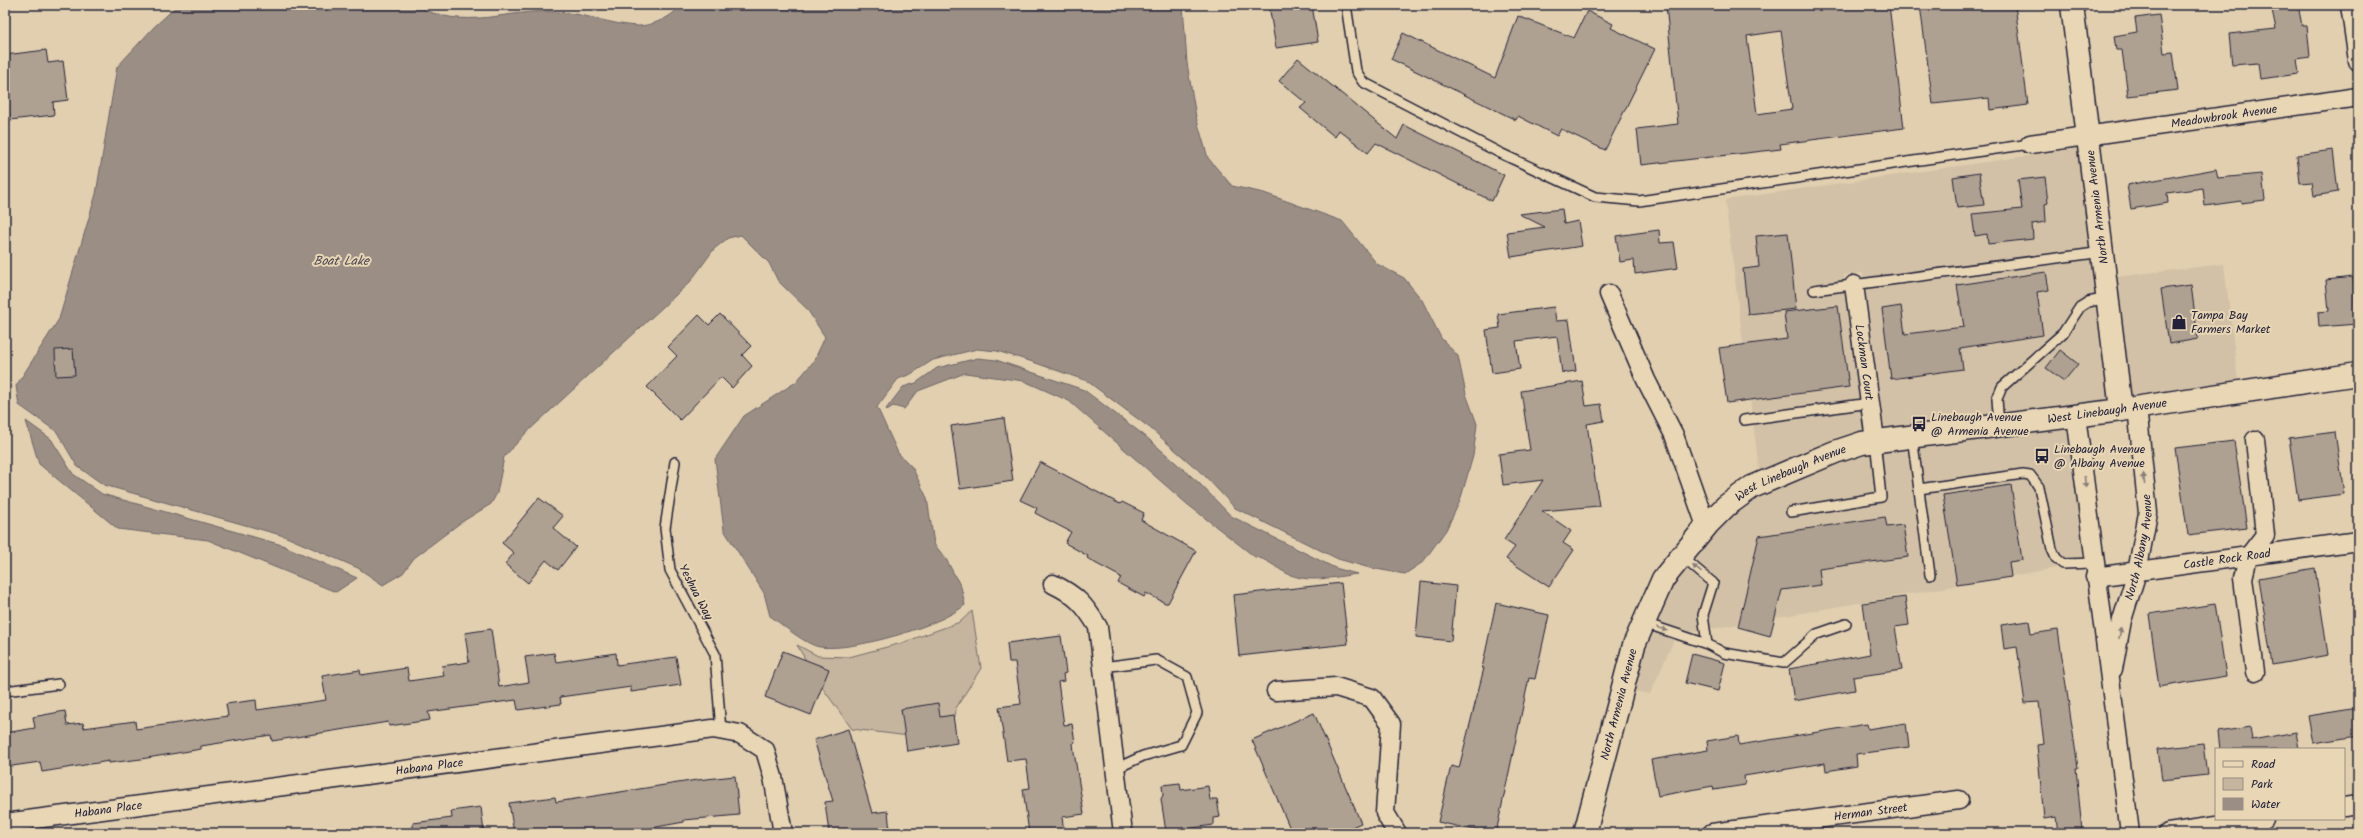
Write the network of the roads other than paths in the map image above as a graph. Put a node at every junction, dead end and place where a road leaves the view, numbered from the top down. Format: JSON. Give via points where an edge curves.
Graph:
{"nodes":[{"id":1,"x":1346,"y":5,"type":"edge"},
{"id":2,"x":2072,"y":5,"type":"edge"},
{"id":3,"x":2350,"y":5,"type":"edge"},
{"id":4,"x":2358,"y":61,"type":"edge"},
{"id":5,"x":2358,"y":97,"type":"edge"},
{"id":6,"x":2089,"y":135,"type":"junction"},
{"id":7,"x":2030,"y":144,"type":"joint"},
{"id":8,"x":2102,"y":252,"type":"junction"},
{"id":9,"x":1854,"y":285,"type":"junction"},
{"id":10,"x":1814,"y":290,"type":"dead end"},
{"id":11,"x":1609,"y":294,"type":"dead end"},
{"id":12,"x":2108,"y":298,"type":"junction"},
{"id":13,"x":2358,"y":374,"type":"edge"},
{"id":14,"x":1870,"y":403,"type":"junction"},
{"id":15,"x":2129,"y":409,"type":"junction"},
{"id":16,"x":2076,"y":416,"type":"junction"},
{"id":17,"x":1744,"y":420,"type":"dead end"},
{"id":18,"x":1999,"y":425,"type":"junction"},
{"id":19,"x":1912,"y":436,"type":"junction"},
{"id":20,"x":1876,"y":440,"type":"junction"},
{"id":21,"x":2255,"y":440,"type":"dead end"},
{"id":22,"x":675,"y":462,"type":"dead end"},
{"id":23,"x":1919,"y":489,"type":"junction"},
{"id":24,"x":1791,"y":512,"type":"dead end"},
{"id":25,"x":1706,"y":526,"type":"junction"},
{"id":26,"x":2358,"y":541,"type":"edge"},
{"id":27,"x":1681,"y":556,"type":"junction"},
{"id":28,"x":2248,"y":557,"type":"junction"},
{"id":29,"x":2095,"y":570,"type":"junction"},
{"id":30,"x":2137,"y":572,"type":"junction"},
{"id":31,"x":1930,"y":575,"type":"dead end"},
{"id":32,"x":1663,"y":579,"type":"joint"},
{"id":33,"x":1053,"y":584,"type":"dead end"},
{"id":34,"x":1644,"y":623,"type":"junction"},
{"id":35,"x":1846,"y":624,"type":"dead end"},
{"id":36,"x":1707,"y":644,"type":"junction"},
{"id":37,"x":1102,"y":667,"type":"junction"},
{"id":38,"x":2255,"y":672,"type":"dead end"},
{"id":39,"x":59,"y":684,"type":"dead end"},
{"id":40,"x":2110,"y":685,"type":"junction"},
{"id":41,"x":5,"y":691,"type":"edge"},
{"id":42,"x":1276,"y":691,"type":"dead end"},
{"id":43,"x":720,"y":731,"type":"junction"},
{"id":44,"x":1115,"y":769,"type":"junction"},
{"id":45,"x":1959,"y":800,"type":"dead end"},
{"id":46,"x":2358,"y":805,"type":"edge"},
{"id":47,"x":2345,"y":807,"type":"edge"},
{"id":48,"x":2257,"y":820,"type":"edge"},
{"id":49,"x":5,"y":823,"type":"edge"},
{"id":50,"x":48,"y":825,"type":"edge"},
{"id":51,"x":783,"y":833,"type":"edge"},
{"id":52,"x":1123,"y":833,"type":"edge"},
{"id":53,"x":1397,"y":833,"type":"edge"},
{"id":54,"x":1585,"y":833,"type":"edge"},
{"id":55,"x":1712,"y":833,"type":"edge"},
{"id":56,"x":2130,"y":833,"type":"edge"},
{"id":57,"x":2168,"y":833,"type":"edge"}],
"edges":[{"from":1,"to":7,"type":"lane","via":[[1356,71],[1363,82],[1500,153],[1595,197],[1639,201]]},
{"from":2,"to":6,"type":"main road","name":"North Armenia Avenue"},
{"from":3,"to":4,"type":"street"},
{"from":5,"to":6,"type":"street","name":"Meadowbrook Avenue"},
{"from":6,"to":7,"type":"street","name":"Meadowbrook Avenue"},
{"from":6,"to":8,"type":"main road","name":"North Armenia Avenue"},
{"from":8,"to":9,"type":"lane"},
{"from":8,"to":12,"type":"main road","name":"North Armenia Avenue"},
{"from":9,"to":10,"type":"lane"},
{"from":9,"to":14,"type":"street","name":"Lockman Court"},
{"from":11,"to":25,"type":"street","via":[[1646,380],[1674,435]]},
{"from":12,"to":15,"type":"main road","name":"North Armenia Avenue"},
{"from":12,"to":18,"type":"lane","via":[[2088,302],[2080,307],[2063,333],[2002,387],[1997,399]]},
{"from":13,"to":15,"type":"main road","name":"West Linebaugh Avenue"},
{"from":14,"to":17,"type":"lane"},
{"from":14,"to":20,"type":"street","name":"Lockman Court"},
{"from":15,"to":16,"type":"main road","name":"West Linebaugh Avenue"},
{"from":30,"to":15,"type":"street","name":"North Albany Avenue","one_way":true,"via":[[2148,513]]},
{"from":16,"to":18,"type":"main road","name":"West Linebaugh Avenue"},
{"from":16,"to":29,"type":"street","name":"North Albany Avenue","one_way":true},
{"from":18,"to":19,"type":"main road","name":"West Linebaugh Avenue"},
{"from":19,"to":20,"type":"main road","name":"West Linebaugh Avenue"},
{"from":19,"to":23,"type":"lane"},
{"from":20,"to":24,"type":"lane","via":[[1881,497]]},
{"from":20,"to":25,"type":"main road","name":"West Linebaugh Avenue","via":[[1835,452],[1752,487],[1726,506]]},
{"from":21,"to":28,"type":"street","via":[[2265,535]]},
{"from":22,"to":43,"type":"lane","name":"Yeshua Way","via":[[665,528],[670,570],[715,654]]},
{"from":23,"to":29,"type":"lane","via":[[2030,475],[2039,487],[2056,558],[2063,564]]},
{"from":23,"to":31,"type":"lane"},
{"from":25,"to":27,"type":"main road","name":"West Linebaugh Avenue"},
{"from":26,"to":28,"type":"street","name":"Castle Rock Road"},
{"from":27,"to":32,"type":"main road","name":"West Linebaugh Avenue"},
{"from":36,"to":27,"type":"lane","one_way":true,"via":[[1703,615],[1713,582]]},
{"from":28,"to":30,"type":"street","name":"Castle Rock Road"},
{"from":28,"to":38,"type":"street","via":[[2242,578]]},
{"from":29,"to":30,"type":"street","name":"Castle Rock Road"},
{"from":29,"to":40,"type":"street","name":"North Albany Avenue"},
{"from":40,"to":30,"type":"street","name":"North Albany Avenue","one_way":true,"via":[[2122,620]]},
{"from":32,"to":34,"type":"main road","name":"North Armenia Avenue"},
{"from":33,"to":37,"type":"street","via":[[1068,591],[1084,605],[1098,627]]},
{"from":34,"to":36,"type":"lane","one_way":true},
{"from":34,"to":54,"type":"main road","name":"North Armenia Avenue","via":[[1634,645]]},
{"from":35,"to":36,"type":"lane","via":[[1817,634],[1784,663],[1724,652]]},
{"from":37,"to":44,"type":"street"},
{"from":37,"to":44,"type":"lane","via":[[1156,660],[1187,677],[1197,713],[1181,745],[1143,756]]},
{"from":39,"to":41,"type":"lane"},
{"from":40,"to":56,"type":"street","name":"North Albany Avenue"},
{"from":42,"to":53,"type":"street","via":[[1336,687],[1372,698],[1392,724],[1385,813]]},
{"from":43,"to":50,"type":"street","name":"Habana Place","via":[[713,729]]},
{"from":43,"to":51,"type":"street","name":"Habana Place","via":[[740,734],[765,750],[773,777]]},
{"from":44,"to":52,"type":"street"},
{"from":45,"to":55,"type":"street","name":"Herman Street"},
{"from":46,"to":47,"type":"street"},
{"from":48,"to":57,"type":"street"},
{"from":49,"to":50,"type":"street","name":"Habana Place"}]}
